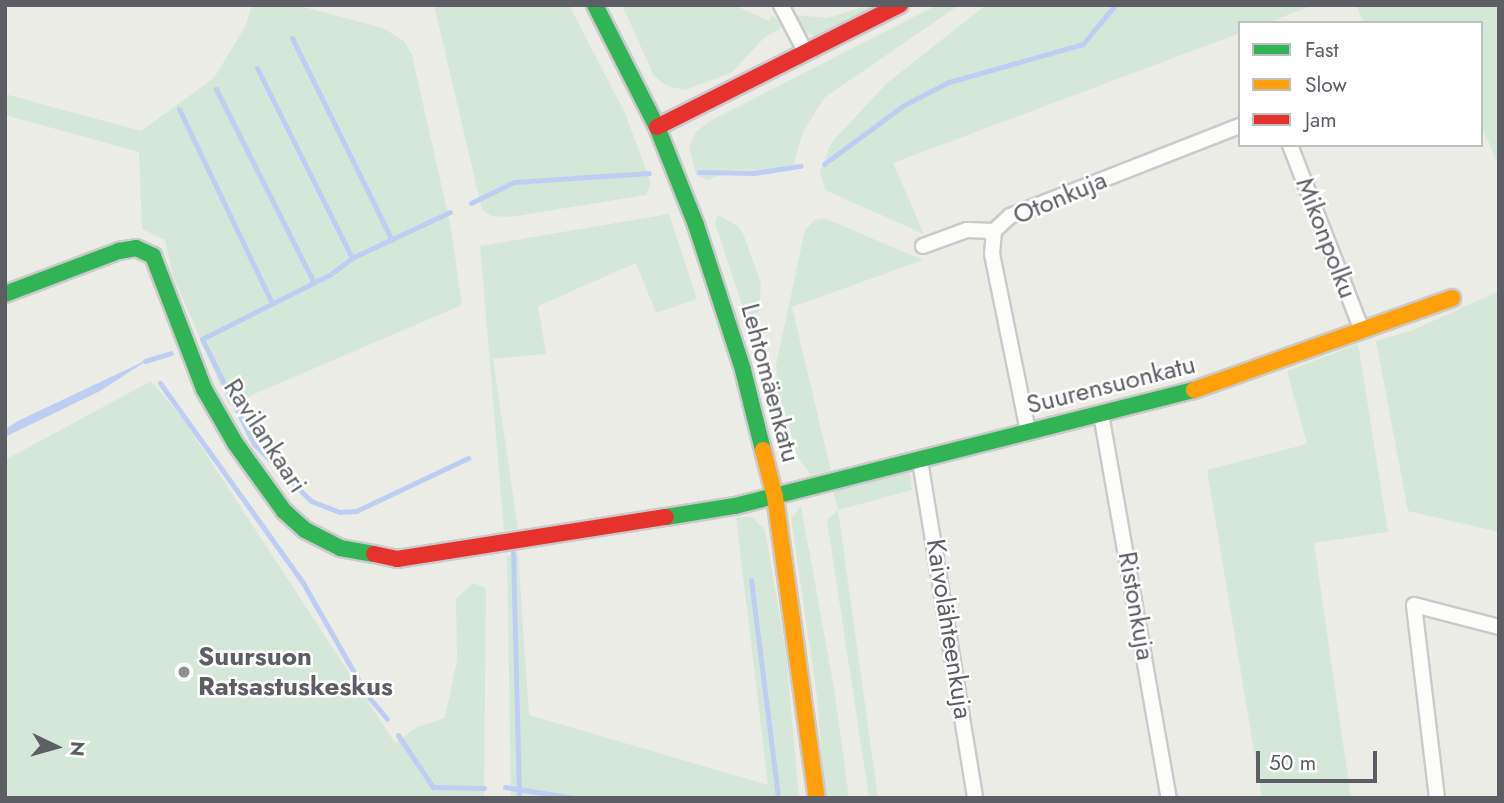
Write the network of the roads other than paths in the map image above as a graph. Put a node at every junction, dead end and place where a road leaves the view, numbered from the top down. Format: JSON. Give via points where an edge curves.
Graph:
{"nodes":[{"id":1,"x":595,"y":5,"type":"edge"},
{"id":2,"x":780,"y":5,"type":"edge"},
{"id":3,"x":900,"y":5,"type":"edge"},
{"id":4,"x":806,"y":53,"type":"junction"},
{"id":5,"x":657,"y":127,"type":"junction"},
{"id":6,"x":1238,"y":127,"type":"edge"},
{"id":7,"x":1291,"y":147,"type":"edge"},
{"id":8,"x":995,"y":231,"type":"junction"},
{"id":9,"x":923,"y":246,"type":"dead end"},
{"id":10,"x":5,"y":294,"type":"edge"},
{"id":11,"x":1452,"y":298,"type":"dead end"},
{"id":12,"x":1362,"y":331,"type":"junction"},
{"id":13,"x":1101,"y":414,"type":"junction"},
{"id":14,"x":1028,"y":431,"type":"junction"},
{"id":15,"x":920,"y":461,"type":"junction"},
{"id":16,"x":775,"y":497,"type":"junction"},
{"id":17,"x":1499,"y":627,"type":"edge"},
{"id":18,"x":817,"y":798,"type":"edge"},
{"id":19,"x":975,"y":798,"type":"edge"},
{"id":20,"x":1169,"y":798,"type":"edge"},
{"id":21,"x":1437,"y":798,"type":"edge"}],
"edges":[{"from":1,"to":5,"type":"street","name":"Lehtomäenkatu"},
{"from":2,"to":4,"type":"street"},
{"from":3,"to":4,"type":"street"},
{"from":4,"to":5,"type":"street"},
{"from":5,"to":16,"type":"street","name":"Lehtomäenkatu","via":[[728,319]]},
{"from":6,"to":8,"type":"street","name":"Otonkuja","via":[[1010,216]]},
{"from":7,"to":12,"type":"street","name":"Mikonpolku"},
{"from":8,"to":9,"type":"street","via":[[967,230]]},
{"from":8,"to":14,"type":"street","name":"Otonkuja","via":[[992,254]]},
{"from":10,"to":16,"type":"street","name":"Ravilankaari","via":[[119,251],[136,248],[153,256],[204,389],[263,485],[304,530],[358,555],[418,559]]},
{"from":11,"to":12,"type":"street","name":"Suurensuonkatu"},
{"from":12,"to":13,"type":"street","name":"Suurensuonkatu","via":[[1190,391]]},
{"from":13,"to":14,"type":"street","name":"Suurensuonkatu"},
{"from":13,"to":20,"type":"street","name":"Ristonkuja"},
{"from":14,"to":15,"type":"street","name":"Suurensuonkatu"},
{"from":15,"to":16,"type":"street","name":"Suurensuonkatu"},
{"from":15,"to":19,"type":"street","name":"Kaivolähteenkuja"},
{"from":16,"to":18,"type":"street","name":"Lehtomäenkatu"},
{"from":17,"to":21,"type":"street","via":[[1414,606]]}]}
